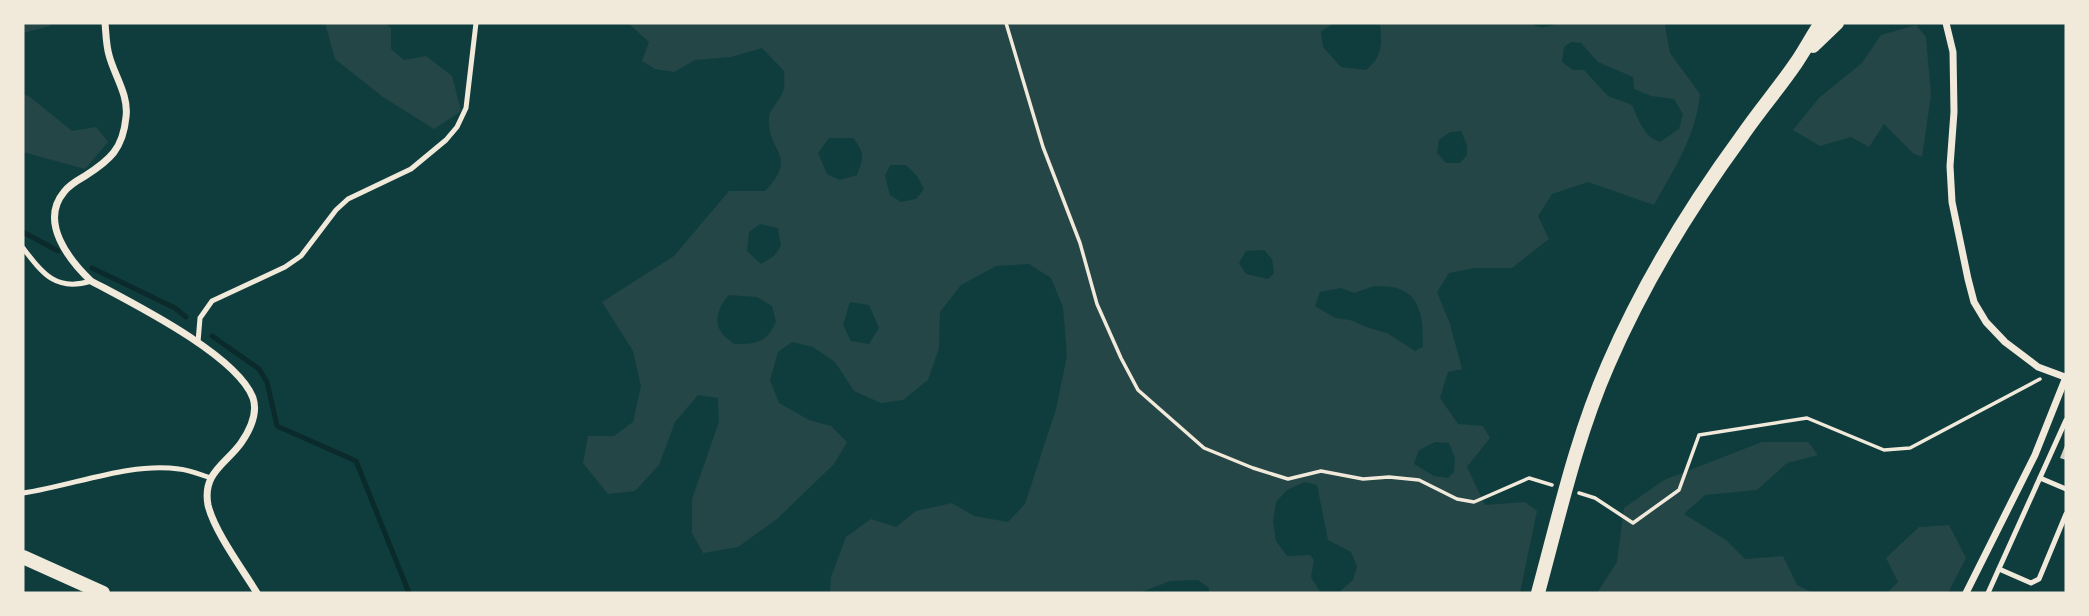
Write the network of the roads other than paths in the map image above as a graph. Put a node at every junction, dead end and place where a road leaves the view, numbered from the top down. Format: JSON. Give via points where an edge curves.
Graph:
{"nodes":[{"id":1,"x":105,"y":23,"type":"edge"},
{"id":2,"x":476,"y":23,"type":"edge"},
{"id":3,"x":1821,"y":23,"type":"edge"},
{"id":4,"x":1837,"y":23,"type":"edge"},
{"id":5,"x":1946,"y":23,"type":"edge"},
{"id":6,"x":1795,"y":65,"type":"junction"},
{"id":7,"x":23,"y":248,"type":"edge"},
{"id":8,"x":91,"y":281,"type":"junction"},
{"id":9,"x":198,"y":342,"type":"junction"},
{"id":10,"x":2066,"y":377,"type":"edge"},
{"id":11,"x":2066,"y":420,"type":"edge"},
{"id":12,"x":211,"y":478,"type":"junction"},
{"id":13,"x":2040,"y":478,"type":"junction"},
{"id":14,"x":2066,"y":489,"type":"edge"},
{"id":15,"x":23,"y":493,"type":"edge"},
{"id":16,"x":2066,"y":514,"type":"edge"},
{"id":17,"x":23,"y":557,"type":"edge"},
{"id":18,"x":1999,"y":569,"type":"junction"},
{"id":19,"x":103,"y":593,"type":"edge"},
{"id":20,"x":257,"y":593,"type":"edge"},
{"id":21,"x":1538,"y":593,"type":"edge"},
{"id":22,"x":1966,"y":593,"type":"edge"},
{"id":23,"x":1987,"y":593,"type":"edge"}],
"edges":[{"from":1,"to":8,"type":"street","via":[[108,54],[127,116],[116,151],[63,192],[55,220],[65,251]]},
{"from":2,"to":9,"type":"lane","via":[[466,108],[457,127],[411,169],[348,199],[301,256],[212,301],[200,318]]},
{"from":3,"to":6,"type":"main road"},
{"from":4,"to":6,"type":"main road"},
{"from":5,"to":10,"type":"street","via":[[1953,52],[1952,202],[1974,302],[2005,342],[2038,367]]},
{"from":6,"to":21,"type":"main road","via":[[1702,195],[1629,320],[1576,450]]},
{"from":7,"to":8,"type":"lane","via":[[52,279],[78,285]]},
{"from":8,"to":9,"type":"street"},
{"from":9,"to":12,"type":"street","via":[[239,377],[254,401],[248,433]]},
{"from":10,"to":22,"type":"street","via":[[2035,455]]},
{"from":11,"to":13,"type":"lane"},
{"from":12,"to":15,"type":"lane","via":[[162,468]]},
{"from":12,"to":20,"type":"street","via":[[208,504],[213,520]]},
{"from":13,"to":14,"type":"lane"},
{"from":13,"to":18,"type":"lane"},
{"from":16,"to":18,"type":"lane","via":[[2039,579],[2031,583]]},
{"from":17,"to":19,"type":"main road"},
{"from":18,"to":23,"type":"lane"}]}
